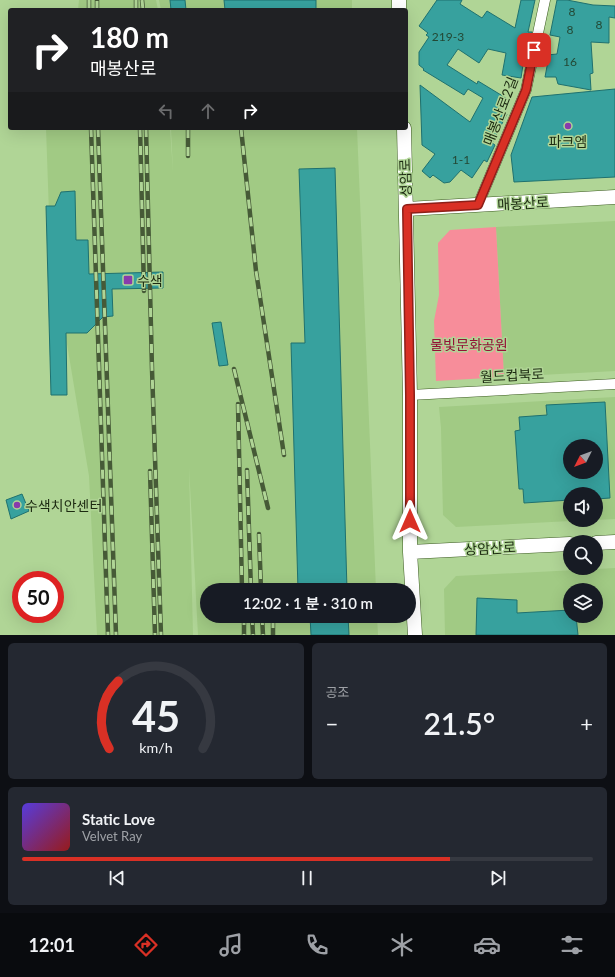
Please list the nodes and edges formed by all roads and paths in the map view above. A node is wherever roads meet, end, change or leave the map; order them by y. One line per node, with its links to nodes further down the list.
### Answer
1 (545, 0): 4 (street, 매봉산로2길)
2 (404, 130): 5 (main road, 성암로)
3 (615, 198): 4 (main road, 매봉산로)
4 (478, 205): 5 (main road, 매봉산로)
5 (407, 209): 7 (main road, 성암로)
6 (615, 384): 7 (street, 월드컵북로)
7 (410, 395): 11 (main road, 성암로)
8 (615, 542): 9 (main road)
9 (603, 543)
10 (563, 544): 11 (main road, 상암산로)
11 (410, 552): 12 (main road, 성암로)
12 (415, 635)

